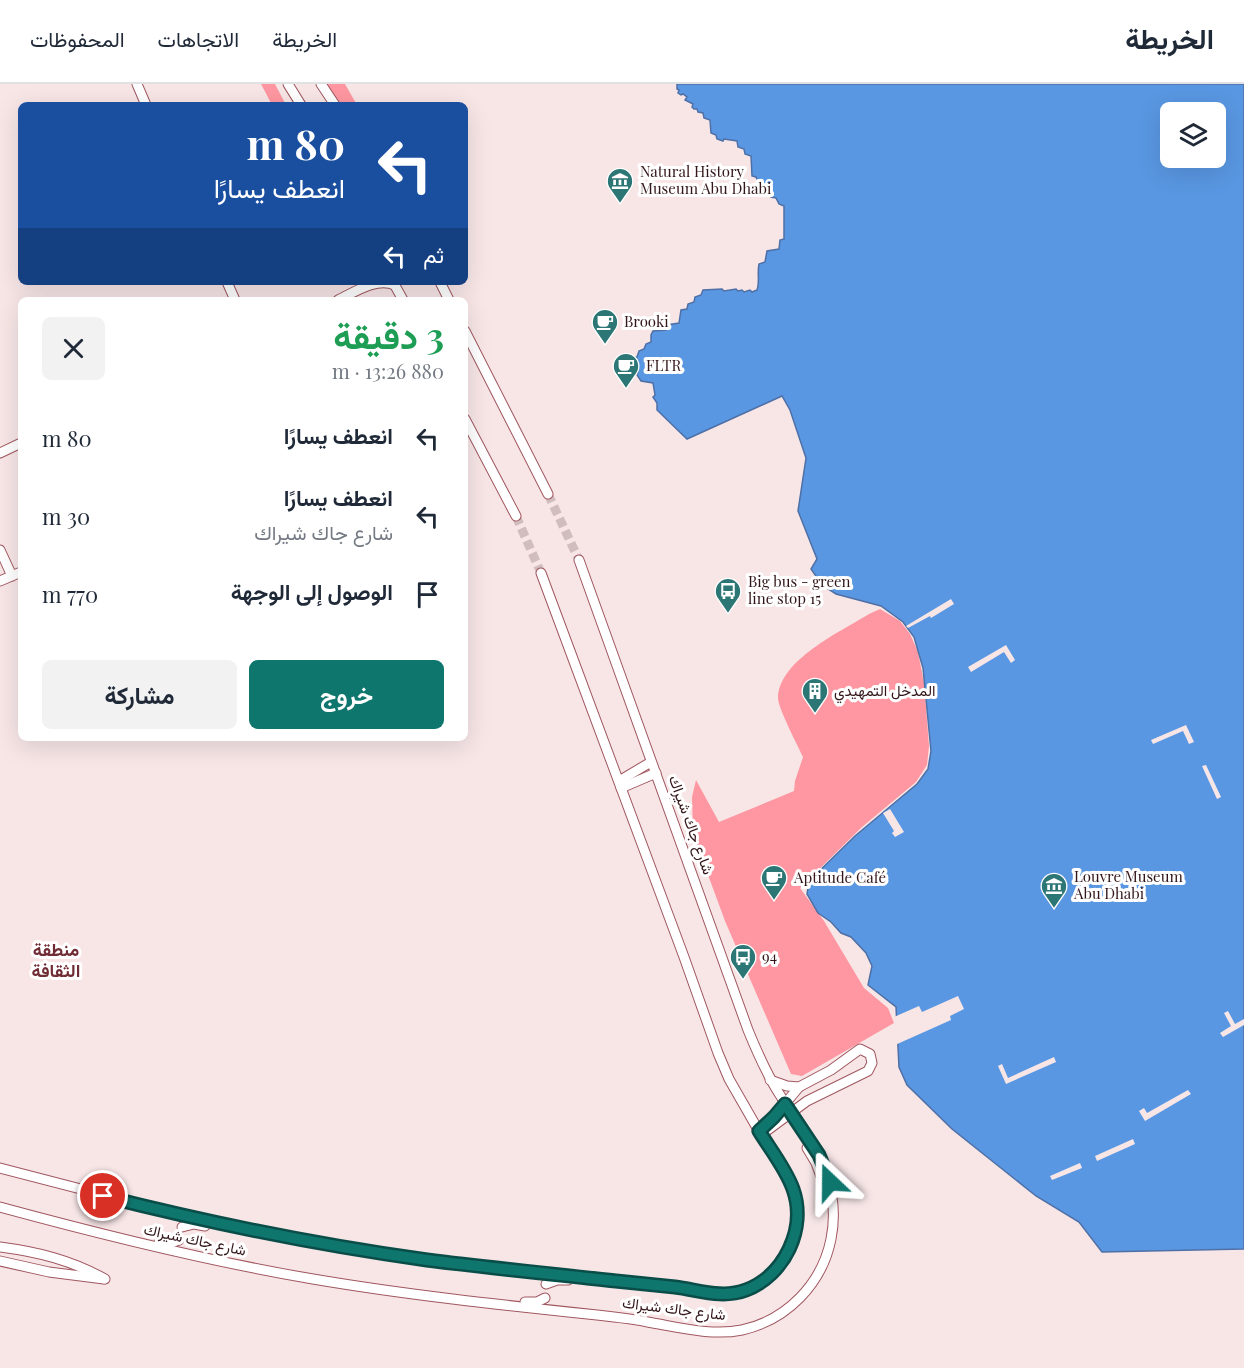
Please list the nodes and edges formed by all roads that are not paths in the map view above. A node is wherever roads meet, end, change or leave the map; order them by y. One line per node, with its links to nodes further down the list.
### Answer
1 (137, 84): 4 (street)
2 (288, 84): 5 (street)
3 (321, 84): 6 (street)
4 (145, 102)
5 (298, 102)
6 (333, 102)
7 (370, 285): 8 (street)
8 (344, 297)
9 (468, 337): 15 (street)
10 (468, 425): 12 (street)
11 (468, 438): 12 (street)
12 (476, 439): 16 (street)
13 (18, 444): 14 (street)
14 (0, 453)
15 (548, 494)
16 (516, 516)
17 (0, 550): 20 (street)
18 (579, 560): 22 (street, شارع جاك شيراك)
19 (542, 573): 24 (street, شارع جاك شيراك)
20 (16, 574): 21 (street)
21 (0, 581)
22 (651, 762): 23 (street, شارع جاك شيراك); 24 (street)
23 (656, 773): 24 (street); 26 (street, شارع جاك شيراك)
24 (620, 784): 30 (street, شارع جاك شيراك)
25 (831, 1070): 27 (street); 28 (street); 28 (street)
26 (770, 1080): 27 (street); 29 (street, شارع جاك شيراك)
27 (799, 1086): 29 (street)
28 (838, 1087): 30 (street)
29 (785, 1104): 30 (street, شارع جاك شيراك); 30 (street)
30 (772, 1124): 45 (street, شارع جاك شيراك); 48 (street, شارع جاك شيراك)
31 (0, 1168): 33 (street, شارع جاك شيراك)
32 (0, 1207): 34 (street, شارع جاك شيراك)
33 (185, 1216): 35 (street); 36 (street, شارع جاك شيراك)
34 (69, 1225): 37 (street); 39 (street, شارع جاك شيراك)
35 (182, 1227): 36 (street); 37 (street)
36 (275, 1235): 43 (street, شارع جاك شيراك)
37 (179, 1240): 39 (street)
38 (0, 1247): 40 (street)
39 (176, 1251): 46 (street, شارع جاك شيراك)
40 (37, 1252): 42 (street); 42 (street)
41 (0, 1261): 42 (street)
42 (34, 1269)
43 (548, 1273): 44 (street); 45 (street, شارع جاك شيراك)
44 (546, 1284): 45 (street); 47 (street)
45 (642, 1284)
46 (448, 1298): 47 (street); 48 (street, شارع جاك شيراك)
47 (545, 1298): 48 (street)
48 (543, 1309)

